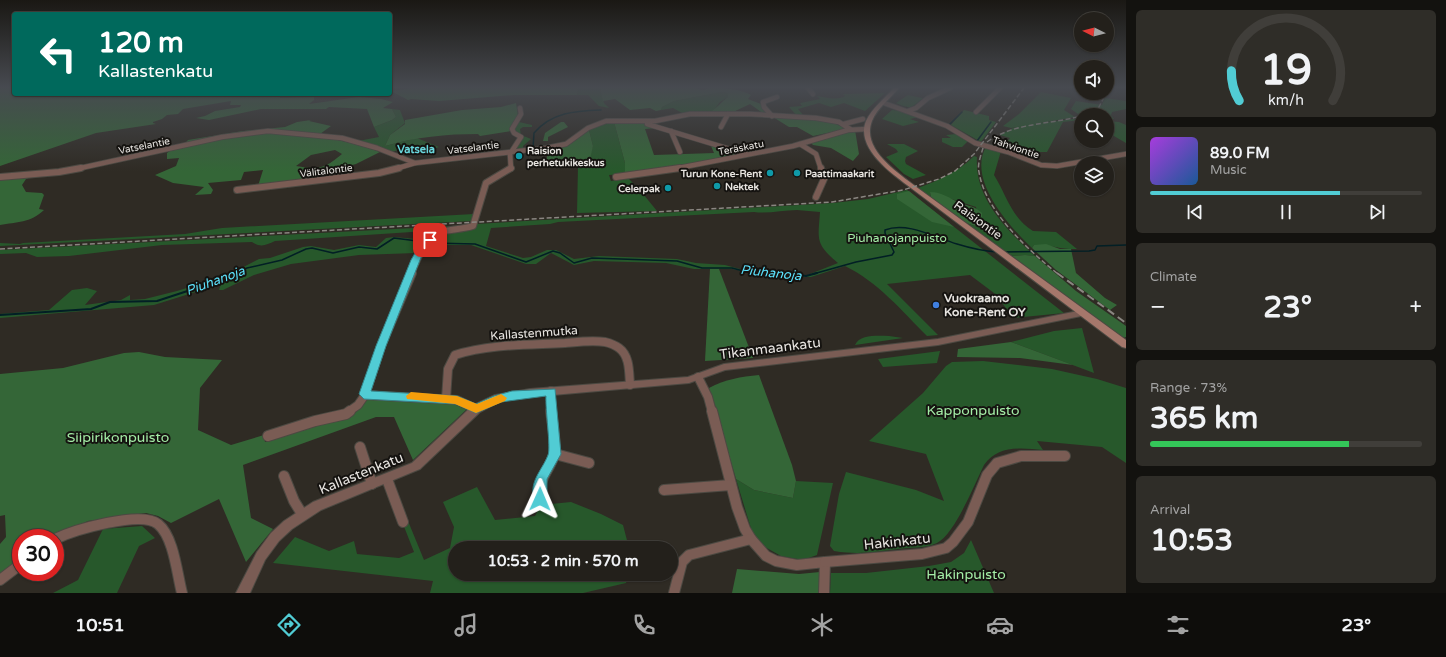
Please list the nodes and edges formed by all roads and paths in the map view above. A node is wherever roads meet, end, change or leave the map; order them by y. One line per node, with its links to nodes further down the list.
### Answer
1 (520, 116): 16 (street)
2 (682, 116): 9 (street, Vatselantie)
3 (727, 116): 11 (street)
4 (765, 116): 5 (street, Vatselantie)
5 (772, 116): 10 (street, Vatselantie)
6 (873, 116): 13 (main road)
7 (920, 116): 18 (street, Tahviontie)
8 (863, 119): 10 (street)
9 (641, 122): 14 (street); 16 (street, Vatselantie)
10 (844, 124): 12 (street, Vatselantie)
11 (721, 127)
12 (850, 129): 13 (street, Teräskatu); 15 (street, Teräskatu)
13 (867, 130): 25 (main road, Raisiontie)
14 (671, 131): 17 (street); 19 (street)
15 (800, 144): 19 (street, Teräskatu); 24 (street)
16 (511, 152): 20 (street, Vatselantie); 30 (street)
17 (680, 152)
18 (1126, 154)
19 (748, 155): 22 (street, Teräskatu)
20 (415, 163): 21 (street, Vatselantie); 23 (street, Välitalontie)
21 (0, 177)
22 (616, 177)
23 (237, 190)
24 (816, 197)
25 (1083, 314): 26 (main road, Raisiontie); 27 (street, Tikanmaankatu)
26 (1126, 345)
27 (698, 377): 28 (street, Kallastenkatu); 41 (street)
28 (630, 385): 29 (street, Kallastenkatu); 31 (street, Kallastenmutka)
29 (551, 391): 32 (street, Kallastenkatu); 35 (street)
30 (364, 394): 31 (street); 33 (street)
31 (446, 399): 32 (street)
32 (476, 409): 39 (street, Kallastenkatu)
33 (268, 436)
34 (360, 447): 40 (street)
35 (555, 454): 37 (street); 43 (street)
36 (1065, 456): 48 (street, Hakinkatu)
37 (589, 463)
38 (284, 476): 44 (street)
39 (387, 479): 40 (street, Kallastenkatu); 45 (street)
40 (372, 484): 44 (street, Kallastenkatu)
41 (731, 485): 42 (street); 47 (street)
42 (664, 490)
43 (540, 499)
44 (302, 514): 52 (street, Kallastenkatu)
45 (403, 522)
46 (64, 535): 51 (street)
47 (751, 539): 48 (street); 53 (street)
48 (825, 562): 54 (street)
49 (12, 571): 50 (street)
50 (0, 580)
51 (182, 593)
52 (242, 593)
53 (674, 593)
54 (824, 593)

